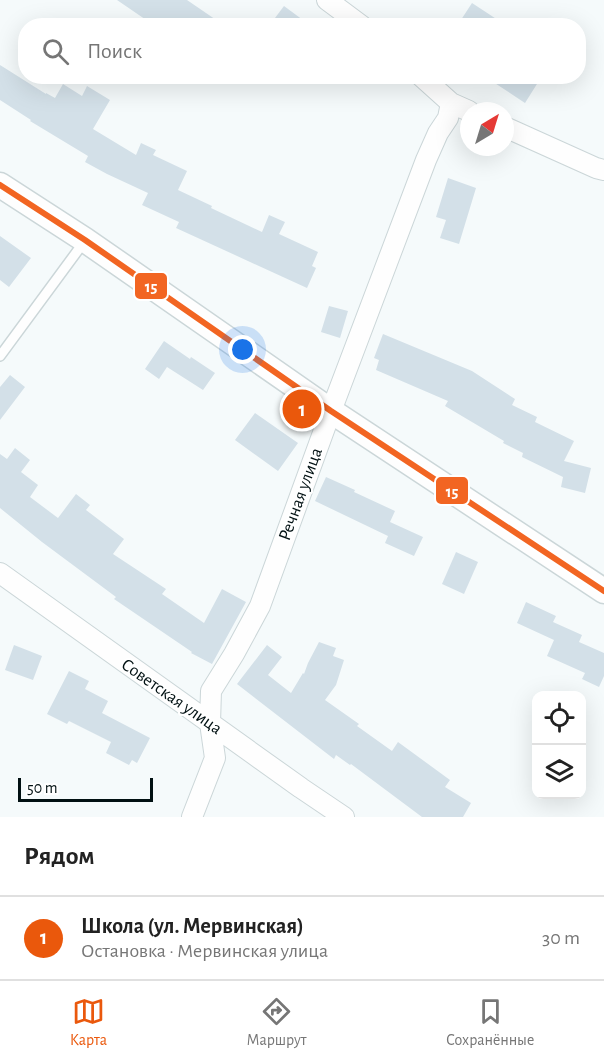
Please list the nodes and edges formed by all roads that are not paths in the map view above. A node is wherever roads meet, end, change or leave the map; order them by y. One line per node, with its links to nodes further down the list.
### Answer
1 (327, 0): 2 (street)
2 (351, 18)
3 (430, 84): 4 (street)
4 (451, 103): 5 (street); 11 (street, Речная улица)
5 (460, 107)
6 (514, 131): 7 (street)
7 (604, 170)
8 (0, 185): 9 (street)
9 (85, 240): 10 (lane); 11 (street)
10 (0, 356)
11 (331, 411): 13 (street); 14 (street, Речная улица)
12 (0, 573): 14 (street, Советская улица)
13 (604, 591)
14 (210, 723): 15 (street, Речная улица); 16 (street, Советская улица)
15 (192, 817)
16 (344, 817)

